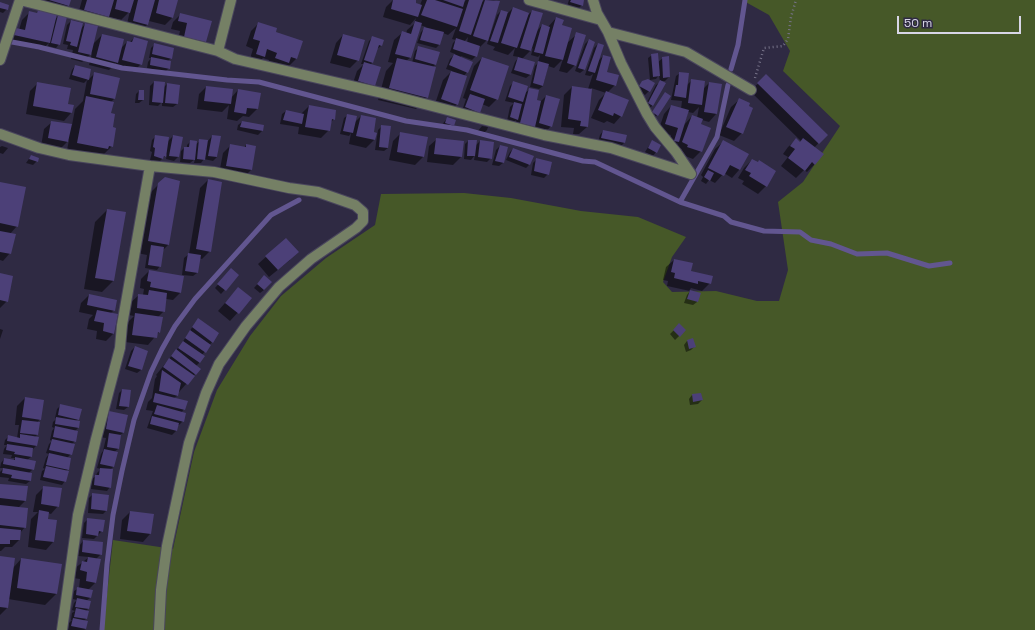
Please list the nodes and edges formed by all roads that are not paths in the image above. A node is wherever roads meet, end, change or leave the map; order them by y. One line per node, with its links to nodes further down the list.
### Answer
1 (20, 0): 7 (street); 8 (street)
2 (230, 0): 7 (street)
3 (530, 0): 5 (street)
4 (593, 0): 5 (street)
5 (601, 20): 6 (street)
6 (608, 32): 7 (street); 9 (street)
7 (218, 51)
8 (0, 60)
9 (751, 90)
10 (0, 134): 11 (street)
11 (150, 166): 12 (street); 13 (street)
12 (62, 630)
13 (159, 630)

